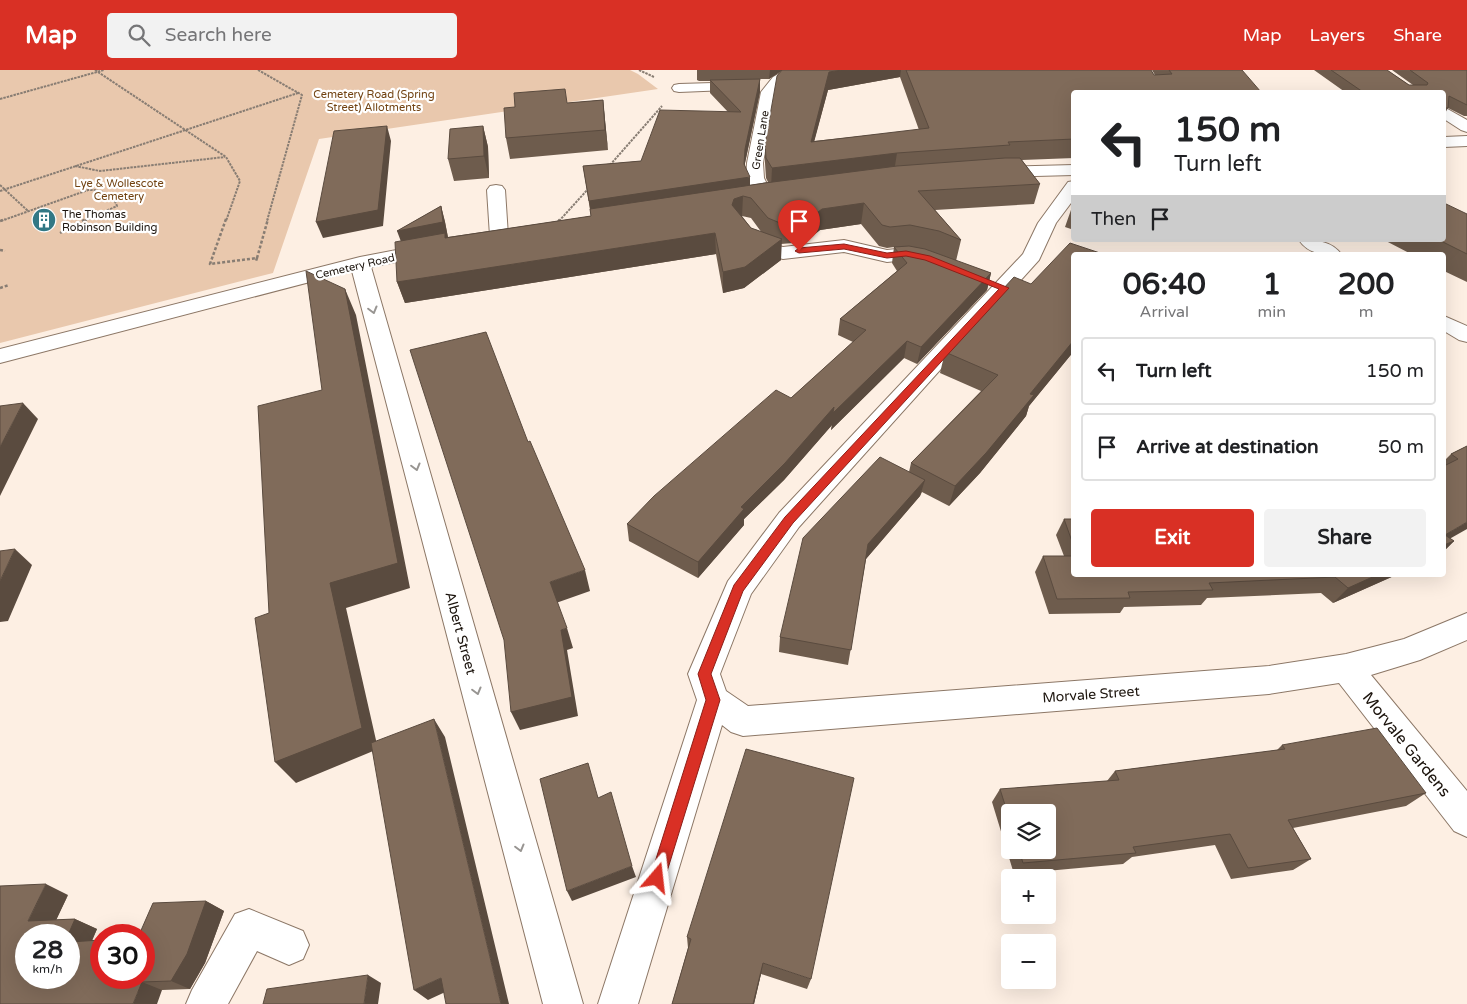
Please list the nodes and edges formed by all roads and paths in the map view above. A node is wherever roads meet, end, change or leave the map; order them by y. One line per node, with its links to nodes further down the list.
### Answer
1 (95, 70): 5 (path)
2 (104, 70): 5 (path)
3 (258, 70): 8 (path)
4 (797, 70): 6 (main road)
5 (98, 72): 9 (path); 12 (path)
6 (773, 85): 7 (main road); 26 (main road, Green Lane)
7 (679, 88): 17 (path)
8 (298, 93): 12 (path); 37 (path)
9 (0, 99)
10 (1446, 113): 11 (main road)
11 (1467, 127)
12 (186, 130): 15 (path); 16 (path)
13 (1467, 141): 14 (main road)
14 (1446, 142)
15 (226, 157): 16 (path); 37 (path)
16 (75, 166): 22 (path)
17 (607, 168)
18 (1071, 170): 19 (main road)
19 (981, 173)
20 (594, 183): 30 (path)
21 (0, 185): 22 (path)
22 (5, 189): 25 (path); 27 (path)
23 (496, 190): 30 (main road)
24 (1071, 190): 48 (main road)
25 (0, 191)
26 (764, 196)
27 (28, 211): 28 (path); 31 (path)
28 (0, 221)
29 (744, 224): 40 (main road)
30 (554, 227)
31 (60, 233)
32 (1311, 242): 36 (main road)
33 (453, 245): 39 (main road, Cemetery Road)
34 (0, 250): 35 (path)
35 (5, 251)
36 (1327, 252)
37 (257, 258): 38 (path)
38 (255, 263)
39 (360, 263): 45 (main road, Cemetery Road); 52 (main road, Albert Street, one-way to 52)
40 (944, 265)
41 (8, 286): 42 (path)
42 (0, 288)
43 (1446, 323): 44 (main road)
44 (1467, 335)
45 (0, 356)
46 (1467, 626): 47 (main road, Morvale Street)
47 (1346, 668): 48 (main road, Morvale Street); 49 (main road, Morvale Gardens)
48 (713, 700): 53 (main road)
49 (1467, 819)
50 (289, 945): 51 (main road)
51 (206, 1004)
52 (563, 1004)
53 (618, 1004)

